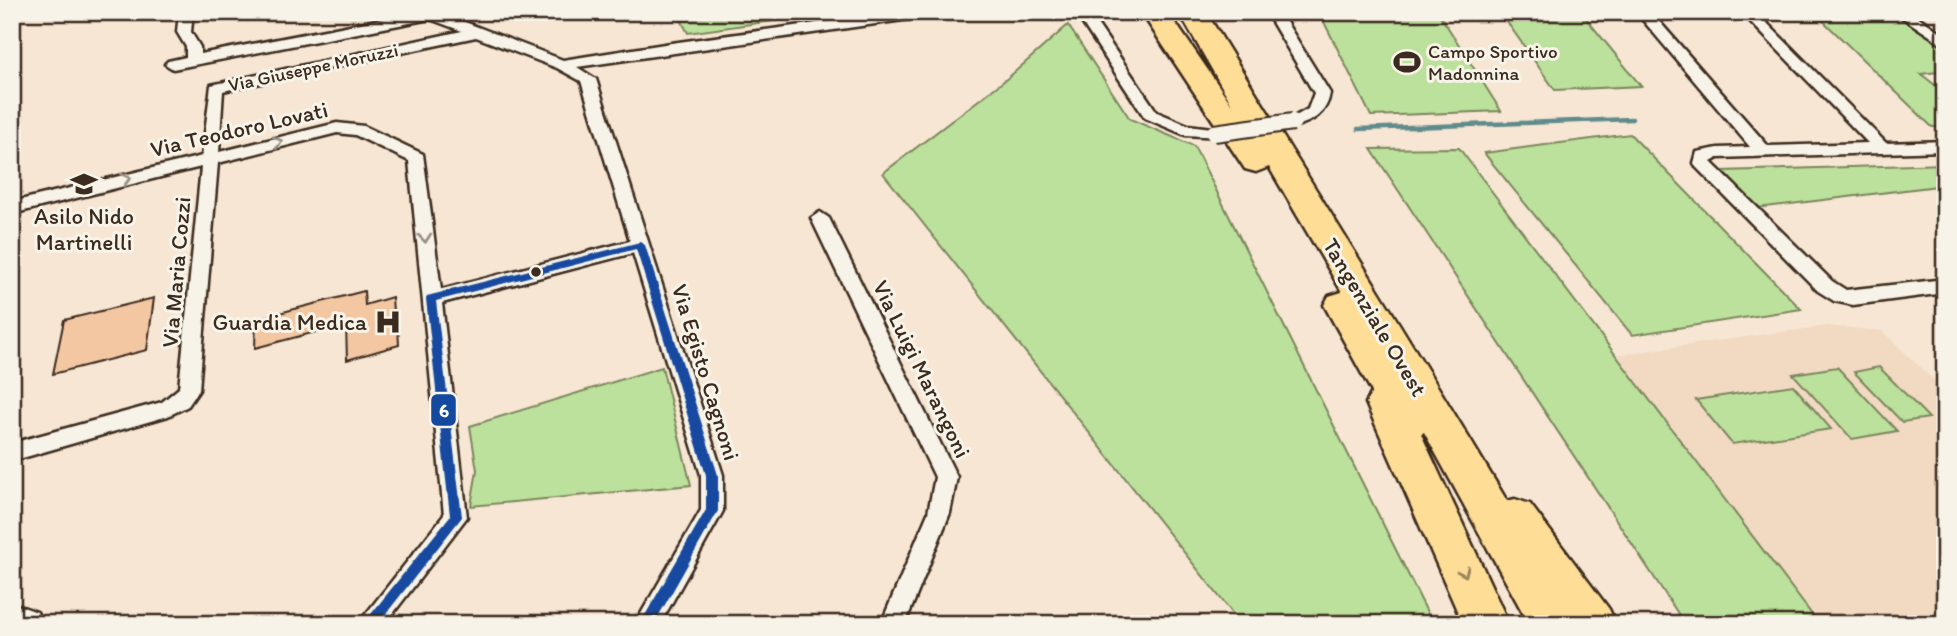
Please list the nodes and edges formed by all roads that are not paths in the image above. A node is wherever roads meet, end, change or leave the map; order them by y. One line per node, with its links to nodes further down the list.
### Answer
1 (186, 12): 15 (street)
2 (931, 12): 17 (street)
3 (1082, 12): 8 (street, bridge)
4 (1154, 12): 23 (highway)
5 (1176, 12): 23 (highway, Tangenziale Ovest)
6 (1192, 12): 23 (highway, Tangenziale Ovest)
7 (1215, 12): 23 (highway)
8 (1273, 12)
9 (1643, 12): 21 (street)
10 (1748, 12): 20 (street)
11 (1900, 12): 13 (street)
12 (478, 32): 14 (street, Via Giuseppe Moruzzi); 17 (street, Via Giuseppe Moruzzi); 18 (street, Via Giuseppe Moruzzi)
13 (1945, 42)
14 (264, 46): 15 (street, Via Giuseppe Moruzzi); 18 (street)
15 (193, 59): 16 (street, Via Giuseppe Moruzzi)
16 (173, 64)
17 (562, 65): 26 (street, Via Giuseppe Moruzzi)
18 (267, 77): 22 (street, Via Giuseppe Moruzzi)
19 (1945, 146): 20 (street)
20 (1883, 149): 21 (street)
21 (1763, 151): 27 (street)
22 (211, 158): 24 (street, Via Teodoro Lovati, one-way to 22); 29 (street, Via Teodoro Lovati, one-way to 29); 31 (street, Via Maria Cozzi)
23 (1291, 195): 28 (highway, Tangenziale Ovest); 30 (highway, Tangenziale Ovest)
24 (12, 208)
25 (820, 218): 36 (street, Via Luigi Marangoni)
26 (640, 245): 29 (street); 35 (street, Via Egisto Cagnoni)
27 (1945, 286)
28 (1332, 288): 37 (highway, one-way to 37); 38 (highway, Tangenziale Ovest)
29 (431, 299): 34 (street)
30 (1391, 338): 39 (highway, Tangenziale Ovest); 40 (highway)
31 (12, 452)
32 (12, 619): 33 (street)
33 (25, 624)
34 (370, 624)
35 (646, 624)
36 (893, 624)
37 (1486, 624)
38 (1525, 624)
39 (1554, 624)
40 (1593, 624)

